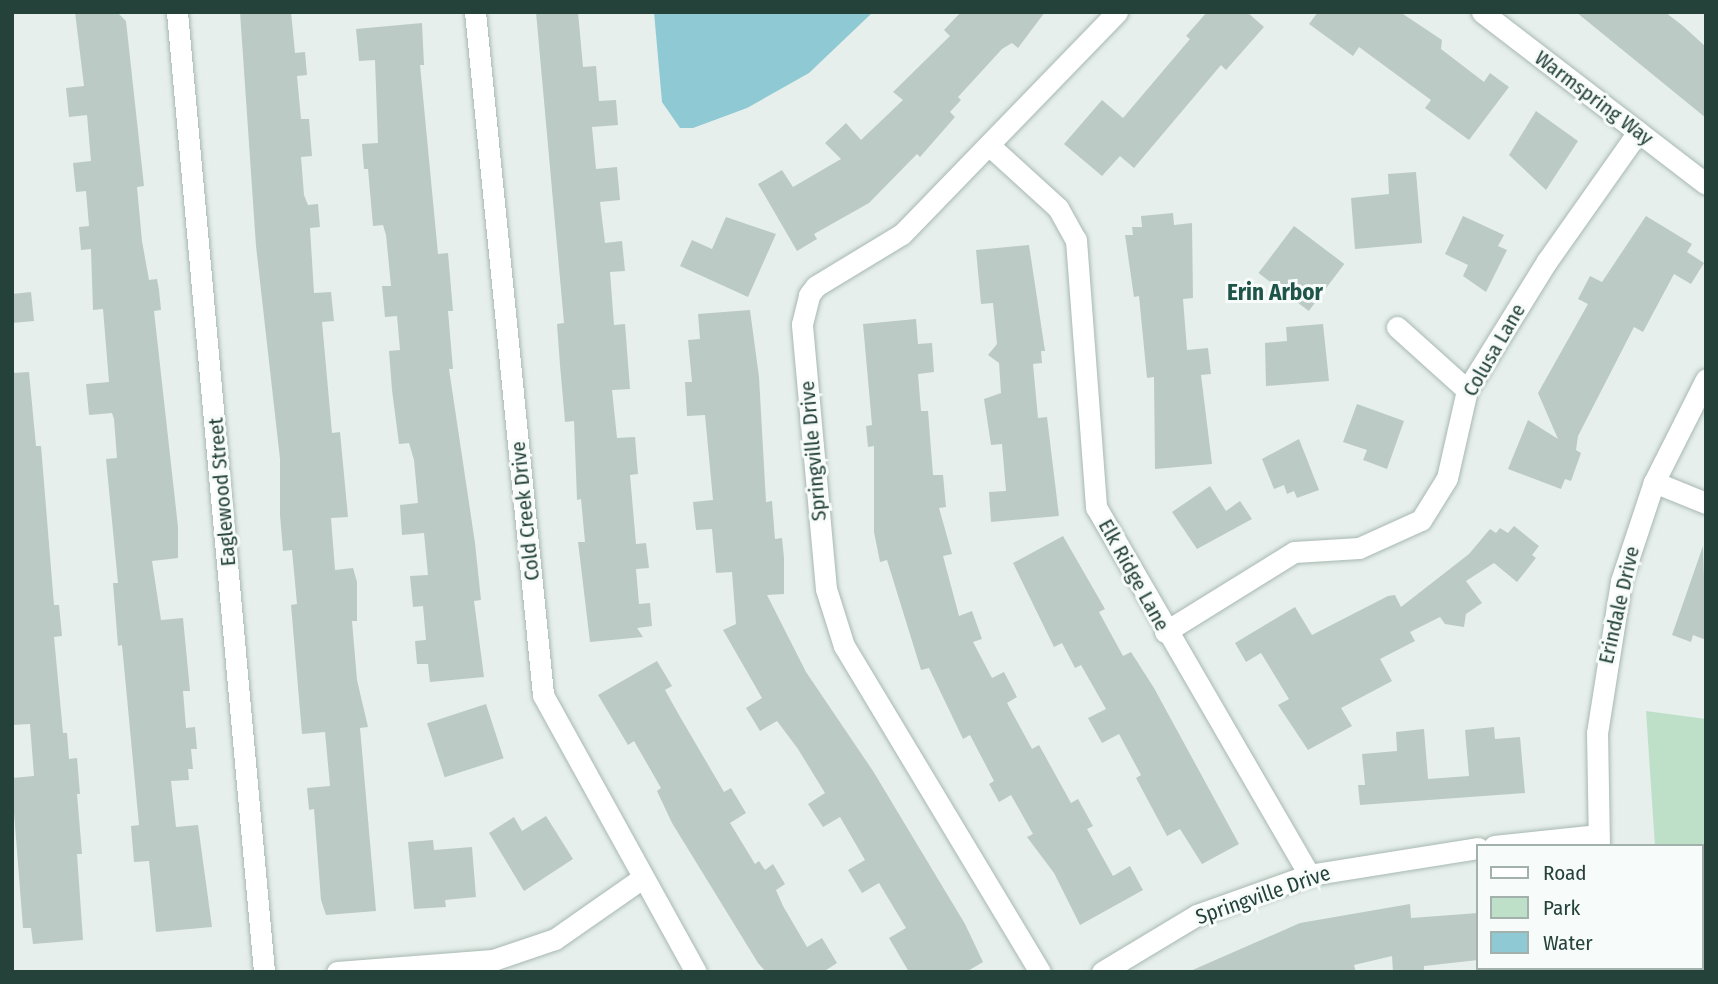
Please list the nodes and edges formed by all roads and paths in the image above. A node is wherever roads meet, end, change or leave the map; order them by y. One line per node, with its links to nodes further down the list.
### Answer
1 (177, 12): 19 (street, Eaglewood Street)
2 (475, 12): 18 (street, Cold Creek Drive)
3 (1117, 12): 6 (street, Springville Drive)
4 (1482, 12): 5 (street, Warmspring Way)
5 (1638, 132): 7 (street, Warmspring Way); 10 (street, Colusa Lane)
6 (991, 147): 13 (street, Elk Ridge Lane); 22 (street, Springville Drive)
7 (1706, 184)
8 (1397, 327): 10 (street)
9 (1706, 379): 11 (street, Erindale Drive)
10 (1467, 390): 13 (street, Colusa Lane)
11 (1654, 482): 12 (street); 14 (street, Erindale Drive)
12 (1706, 503)
13 (1165, 632): 17 (street, Elk Ridge Lane)
14 (1599, 841): 15 (street)
15 (1536, 844)
16 (1476, 848): 17 (street, Springville Drive)
17 (1309, 875): 23 (street, Springville Drive)
18 (641, 879): 20 (street); 21 (street, Cold Creek Drive)
19 (264, 972)
20 (337, 972)
21 (696, 972)
22 (1041, 972)
23 (1102, 972)

